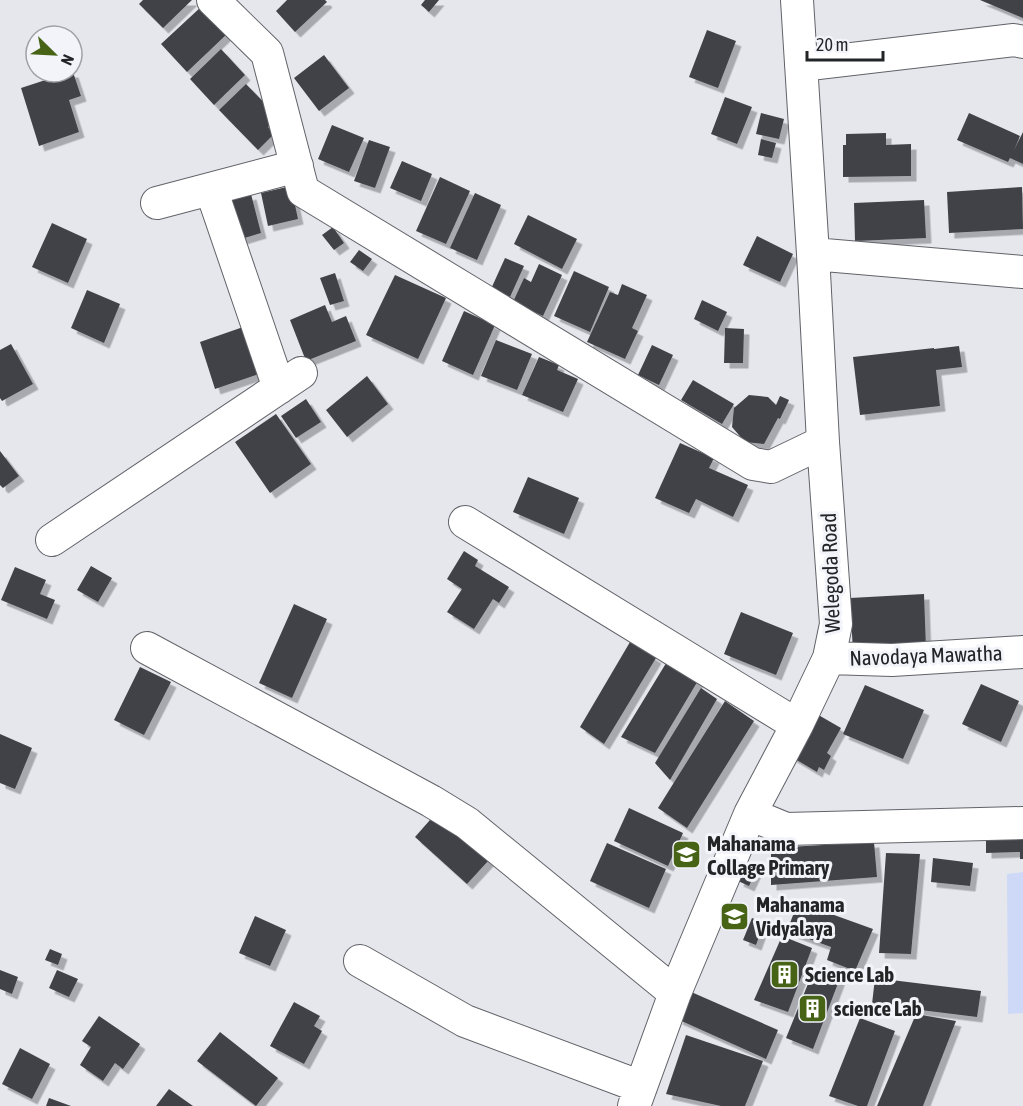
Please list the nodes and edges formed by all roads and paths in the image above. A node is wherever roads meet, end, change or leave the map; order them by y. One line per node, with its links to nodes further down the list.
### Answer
1 (213, 0): 5 (street)
2 (797, 0): 4 (street, Welegoda Road)
3 (1023, 42): 4 (street)
4 (801, 65): 8 (street, Welegoda Road)
5 (297, 166): 6 (street); 10 (street)
6 (211, 189): 7 (street); 12 (street)
7 (157, 203)
8 (813, 254): 9 (street); 10 (street, Welegoda Road)
9 (1023, 272)
10 (823, 442): 15 (street, Welegoda Road)
11 (465, 522): 16 (street)
12 (52, 540)
13 (147, 648): 20 (street)
14 (1023, 652): 15 (street, Navodaya Mawatha)
15 (829, 658): 16 (street, Welegoda Road)
16 (797, 724): 17 (street, Welegoda Road)
17 (750, 814): 18 (street); 20 (street, Welegoda Road)
18 (1023, 823)
19 (360, 961): 21 (street)
20 (675, 993): 21 (street, Welegoda Road)
21 (638, 1096)

